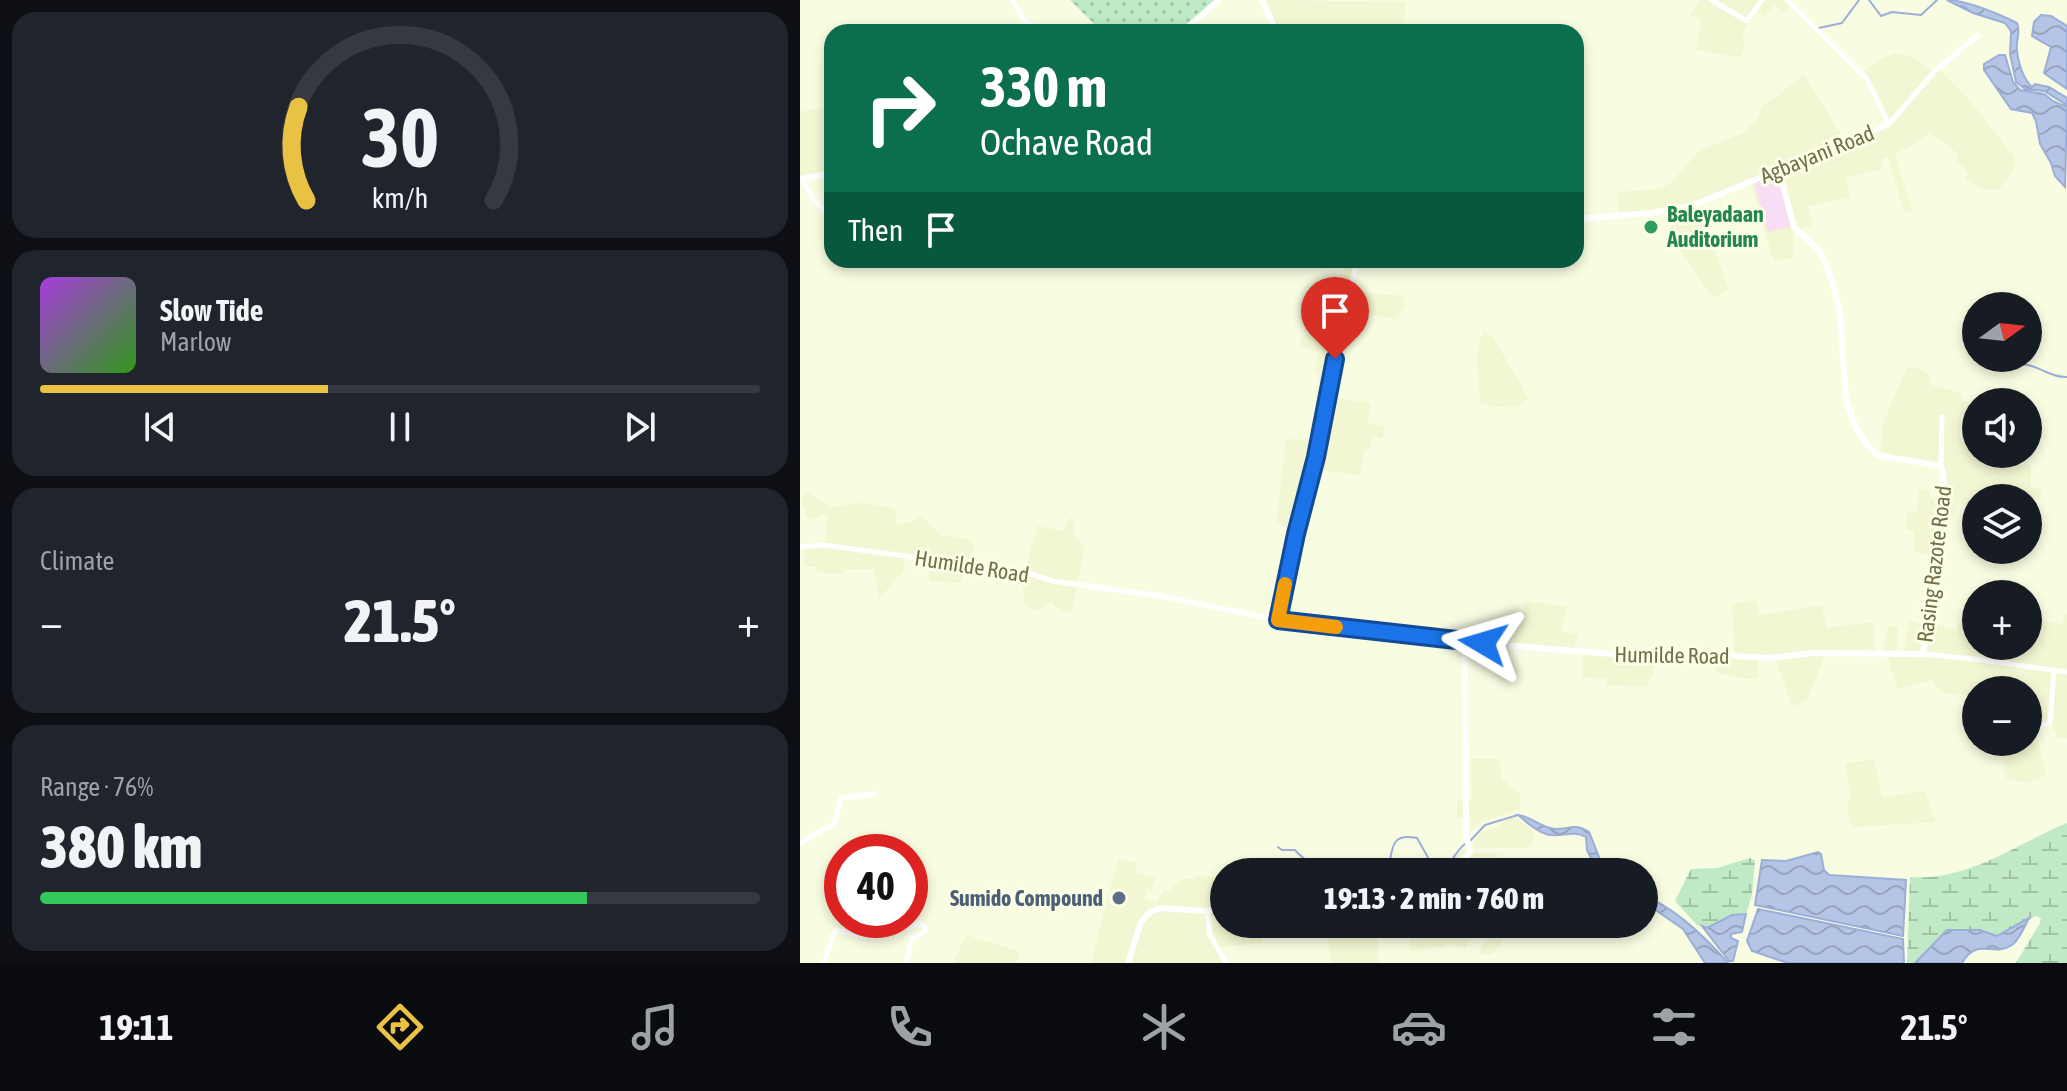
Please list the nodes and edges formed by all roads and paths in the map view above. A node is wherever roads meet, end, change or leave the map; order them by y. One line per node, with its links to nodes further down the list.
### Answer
1 (1012, 0): 7 (street)
2 (1219, 0): 8 (street)
3 (1262, 0): 9 (street)
4 (1711, 0): 5 (street)
5 (1762, 0)
6 (1787, 0): 11 (street)
7 (1030, 24)
8 (1191, 24)
9 (1272, 24)
10 (1978, 35): 11 (street, Agbayani Road)
11 (1889, 124): 12 (street, Agbayani Road)
12 (1779, 170): 16 (street, Agbayani Road); 19 (street, Rasing Razote Road)
13 (824, 175): 14 (street)
14 (802, 179): 15 (street)
15 (824, 210)
16 (1584, 218)
17 (1355, 268): 21 (street)
18 (1942, 417): 19 (street)
19 (1941, 466): 23 (street, Rasing Razote Road)
20 (800, 547): 21 (street, Humilde Road)
21 (1278, 620): 22 (street, Humilde Road)
22 (1468, 642): 23 (street, Humilde Road); 29 (street)
23 (1923, 654): 24 (street, Humilde Road)
24 (2054, 670): 25 (street, Humilde Road); 26 (street)
25 (2067, 672)
26 (2042, 724)
27 (875, 794): 28 (street)
28 (800, 843)
29 (1464, 858)
30 (1210, 910): 31 (street)
31 (1207, 911): 34 (street); 35 (street)
32 (824, 963): 33 (street)
33 (906, 963)
34 (1128, 963)
35 (1226, 963)

